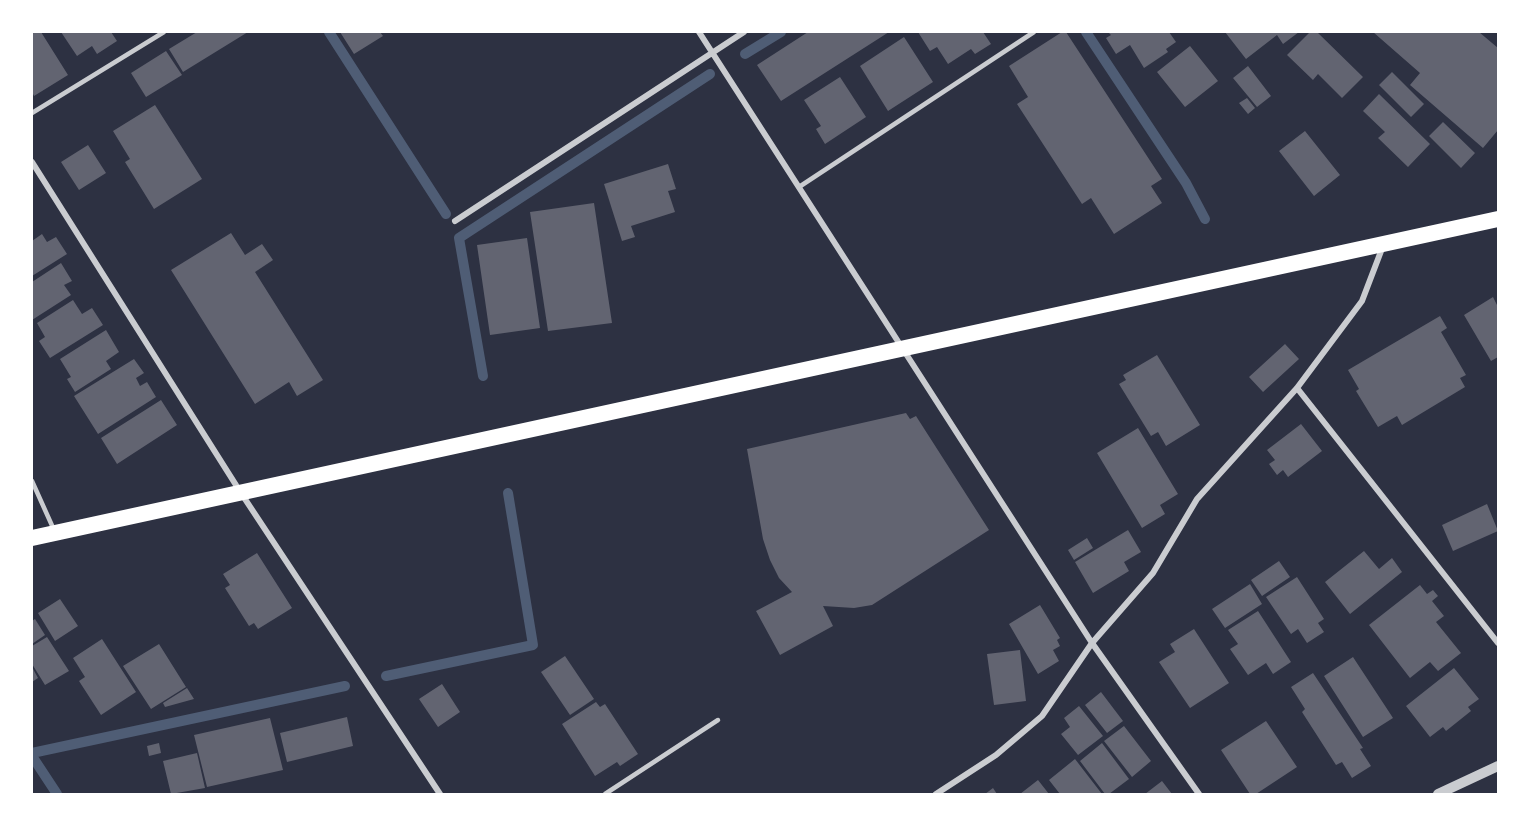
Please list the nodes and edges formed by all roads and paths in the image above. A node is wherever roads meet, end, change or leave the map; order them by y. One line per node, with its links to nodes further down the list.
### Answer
1 (164, 32): 6 (lane)
2 (699, 32): 5 (street)
3 (744, 32): 5 (street)
4 (1034, 32): 8 (lane)
5 (712, 52): 8 (street); 10 (street)
6 (32, 113)
7 (32, 162): 15 (street)
8 (799, 187): 12 (street)
9 (1498, 219): 11 (highway)
10 (455, 221)
11 (1383, 245): 12 (highway); 13 (street)
12 (904, 350): 15 (highway); 18 (street)
13 (1297, 388): 18 (street); 19 (street)
14 (32, 481): 16 (lane)
15 (241, 493): 16 (highway); 22 (street)
16 (55, 533): 17 (highway)
17 (32, 538)
18 (1092, 643): 24 (street); 25 (street)
19 (1498, 643)
20 (718, 720): 23 (lane)
21 (1498, 766): 26 (street)
22 (440, 795)
23 (605, 795)
24 (936, 795)
25 (1198, 795)
26 (1438, 795)

